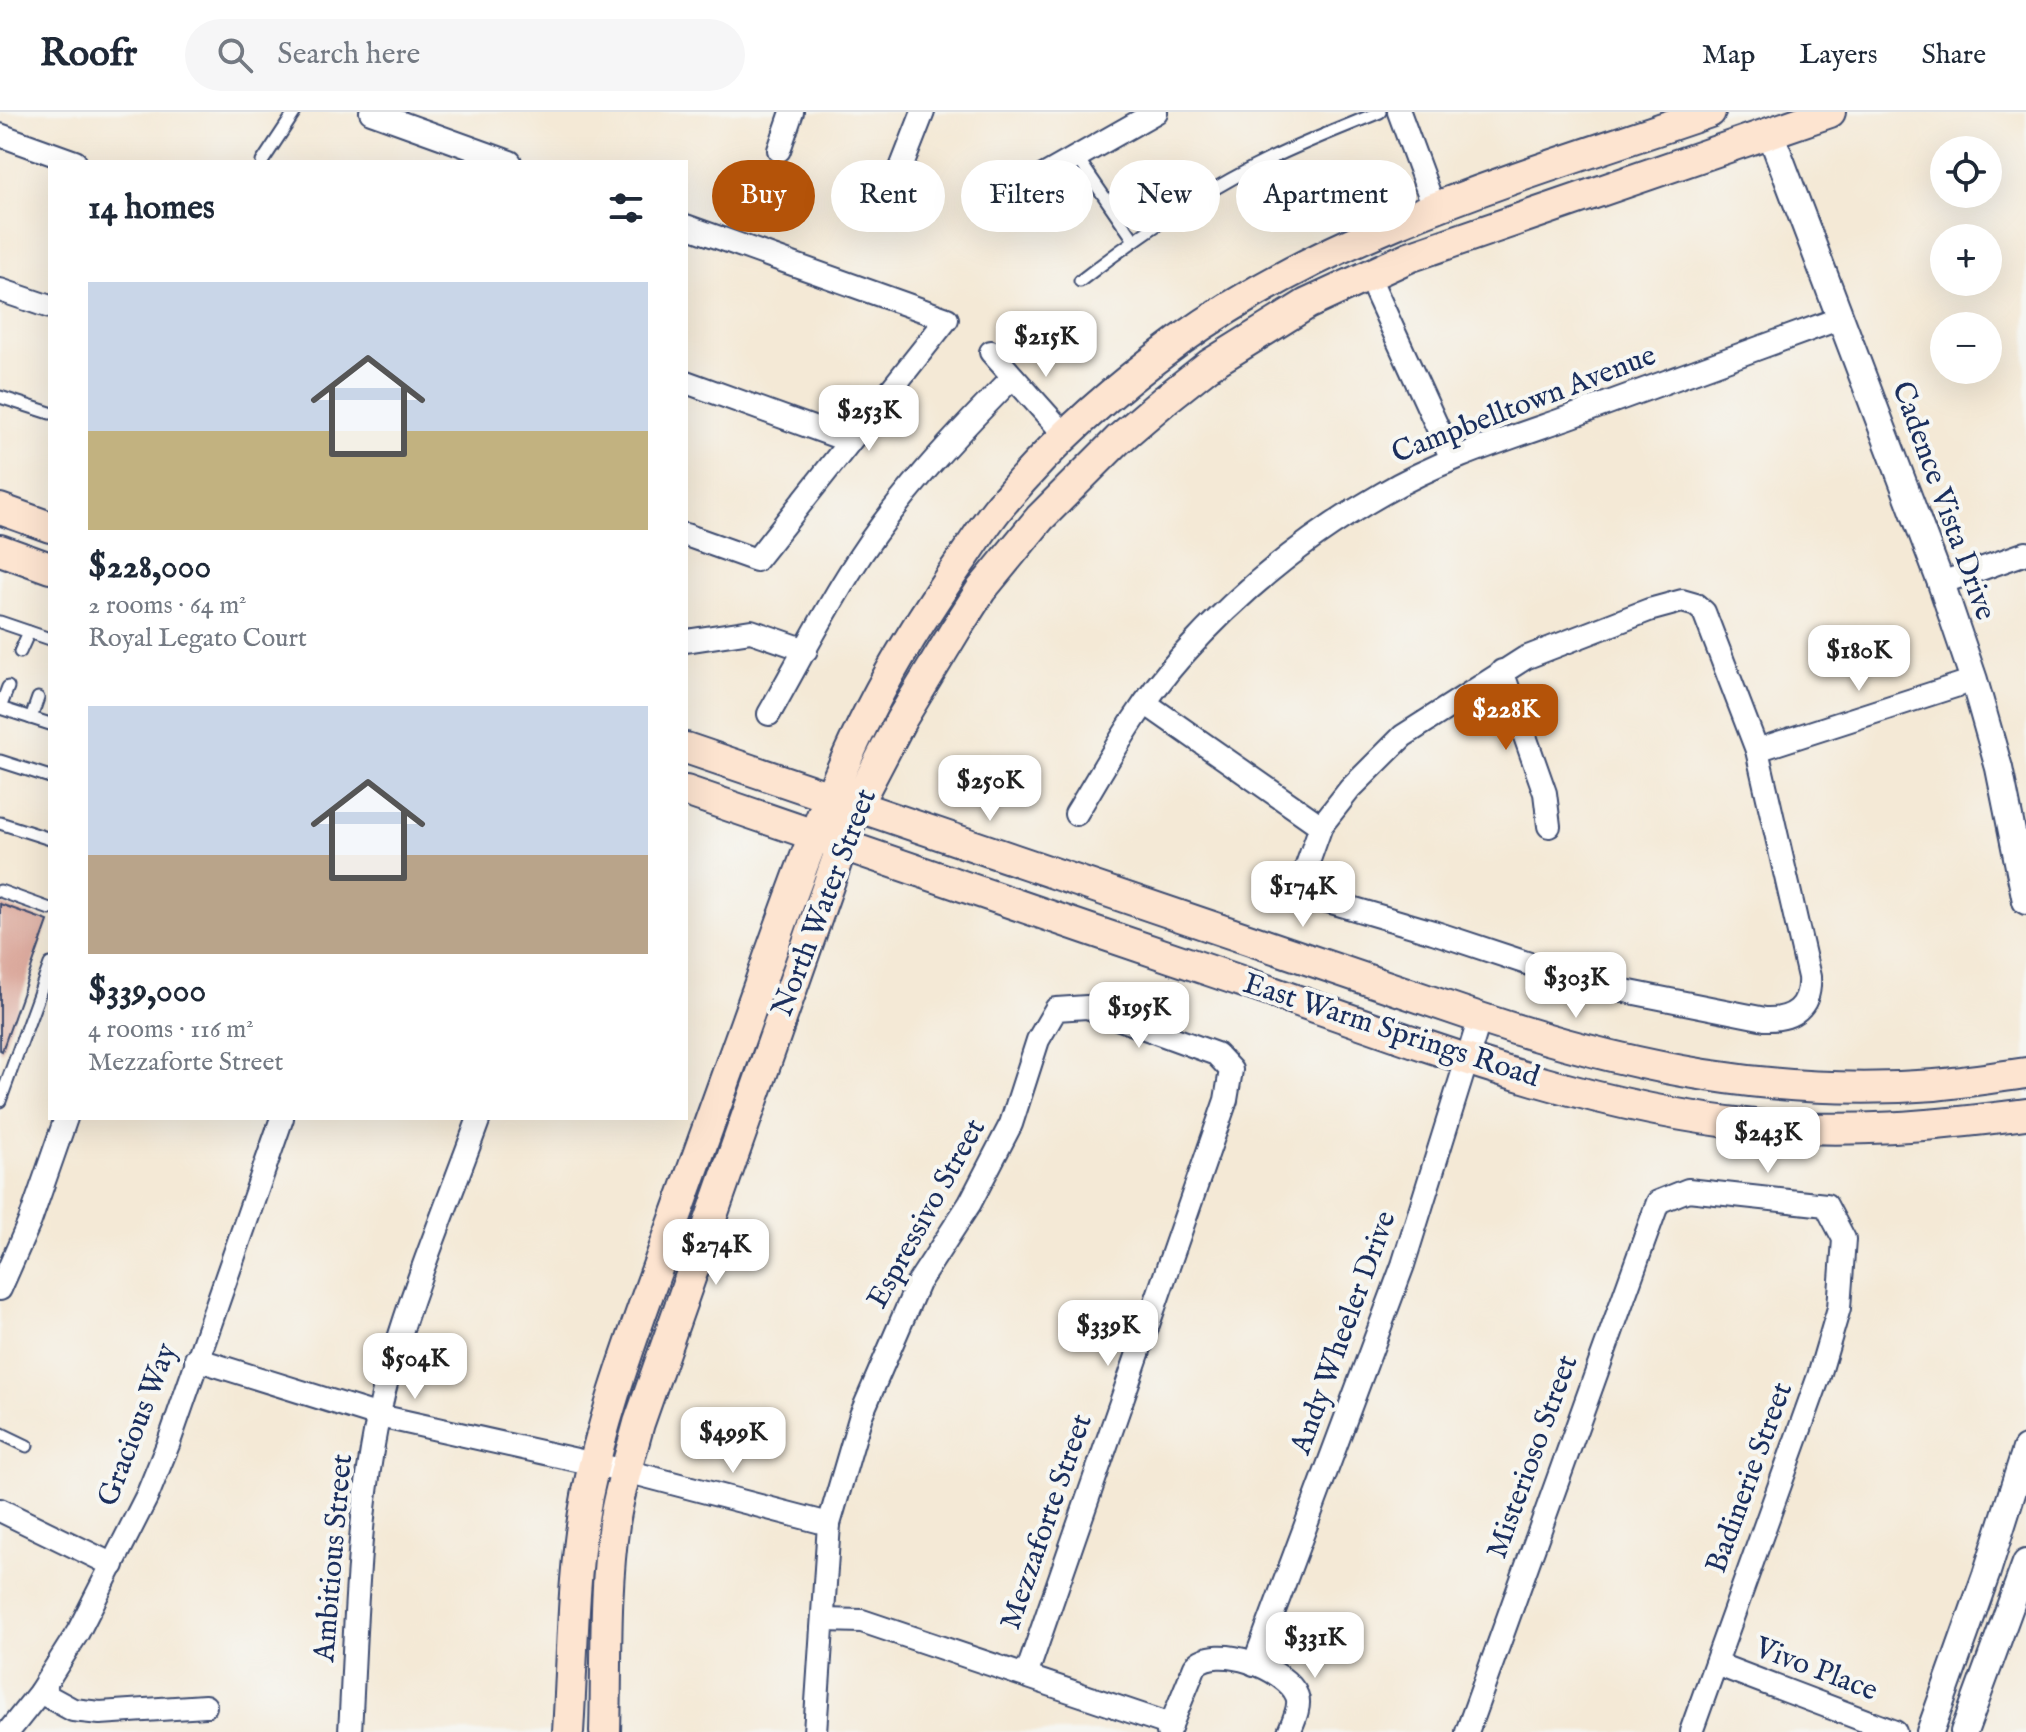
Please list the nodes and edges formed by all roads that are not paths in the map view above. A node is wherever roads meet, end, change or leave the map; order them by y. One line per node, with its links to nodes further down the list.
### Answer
1 (295, 112): 15 (lane)
2 (371, 112): 16 (street)
3 (792, 112): 12 (street)
4 (923, 112): 17 (street)
5 (1156, 112): 13 (street)
6 (1380, 112): 21 (lane)
7 (1399, 112): 19 (street)
8 (1710, 112): 19 (main road, North Water Street)
9 (1830, 112): 10 (main road, North Water Street)
10 (1778, 122): 22 (main road, North Water Street); 26 (street, Cadence Vista Drive)
11 (0, 135): 14 (street)
12 (779, 150)
13 (1077, 157): 18 (street); 21 (lane)
14 (69, 160)
15 (263, 160)
16 (504, 160)
17 (904, 160)
18 (1072, 160)
19 (1434, 207): 32 (main road, North Water Street)
20 (688, 227): 33 (street)
21 (1134, 240): 23 (lane)
22 (1368, 275): 34 (street); 62 (main road, North Water Street)
23 (1080, 281)
24 (0, 290): 25 (street)
25 (48, 306)
26 (1841, 318): 34 (street, Campbelltown Avenue); 41 (street, Cadence Vista Drive)
27 (991, 352): 28 (street)
28 (1013, 377): 32 (street); 46 (street)
29 (688, 383): 33 (street)
30 (0, 397): 31 (lane)
31 (48, 412)
32 (1066, 436): 62 (main road, North Water Street)
33 (849, 441): 37 (street)
34 (1452, 459): 52 (street, Campbelltown Avenue)
35 (0, 509): 36 (main road)
36 (48, 526)
37 (688, 536)
38 (0, 550): 40 (main road)
39 (2026, 553): 41 (street)
40 (48, 567)
41 (1941, 583): 49 (street, Cadence Vista Drive)
42 (1, 624): 43 (lane)
43 (29, 632): 44 (lane); 47 (lane)
44 (48, 638)
45 (688, 641): 46 (street)
46 (806, 650): 54 (street)
47 (20, 652)
48 (1502, 671): 58 (street); 65 (street); 66 (street)
49 (1974, 680): 58 (street); 70 (street, Cadence Vista Drive)
50 (8, 687): 53 (lane)
51 (38, 698): 55 (lane)
52 (1145, 703): 63 (street, Campbelltown Avenue); 65 (street)
53 (0, 708): 55 (lane)
54 (769, 714)
55 (31, 718): 56 (lane)
56 (48, 723)
57 (688, 749): 62 (main road, East Warm Springs Road)
58 (1757, 750): 65 (street)
59 (0, 761): 60 (lane)
60 (48, 776)
61 (688, 792): 68 (main road, East Warm Springs Road)
62 (844, 801): 68 (main road, North Water Street); 73 (main road, East Warm Springs Road)
63 (1076, 814)
64 (0, 823): 67 (lane)
65 (1321, 826)
66 (1549, 826)
67 (48, 838)
68 (829, 841): 74 (main road, East Warm Springs Road); 91 (main road, North Water Street); 92 (main road, North Water Street)
69 (0, 891): 71 (lane)
70 (2026, 901)
71 (48, 908)
72 (48, 969): 78 (lane)
73 (1480, 1018): 74 (street, Andy Wheeler Drive); 76 (main road, East Warm Springs Road)
74 (1469, 1058): 83 (main road, East Warm Springs Road); 98 (street, Andy Wheeler Drive)
75 (1231, 1070): 94 (street, Espressivo Street); 100 (street, Mezzaforte Street)
76 (2026, 1073)
77 (2026, 1096): 83 (main road)
78 (0, 1101)
79 (2026, 1114): 83 (main road, East Warm Springs Road)
80 (65, 1120): 85 (street)
81 (281, 1120): 86 (street, Gracious Way)
82 (478, 1120): 87 (street, Ambitious Street)
83 (1880, 1129)
84 (1658, 1202): 99 (street, Badinerie Street); 110 (street, Misterioso Street)
85 (0, 1289)
86 (196, 1359): 87 (street); 96 (street, Gracious Way)
87 (379, 1416): 91 (street); 105 (street, Ambitious Street)
88 (0, 1433): 89 (lane)
89 (27, 1446)
90 (2026, 1449): 113 (street)
91 (594, 1464): 92 (street); 106 (main road, North Water Street)
92 (626, 1471): 94 (street); 107 (main road, North Water Street)
93 (0, 1510): 96 (street)
94 (829, 1524): 97 (street, Espressivo Street)
95 (2026, 1563): 114 (street)
96 (113, 1565): 101 (street, Gracious Way)
97 (824, 1620): 100 (street); 108 (street, Espressivo Street)
98 (1254, 1664): 103 (street); 109 (street)
99 (1716, 1664): 111 (street, Badinerie Street); 112 (street, Vivo Place)
100 (1026, 1676): 103 (street)
101 (40, 1692): 102 (street); 104 (street, Gracious Way)
102 (205, 1706)
103 (1170, 1728)
104 (8, 1732)
105 (350, 1732)
106 (568, 1732)
107 (605, 1732)
108 (815, 1732)
109 (1289, 1732)
110 (1467, 1732)
111 (1691, 1732)
112 (1895, 1732)
113 (1930, 1732)
114 (1964, 1732)

